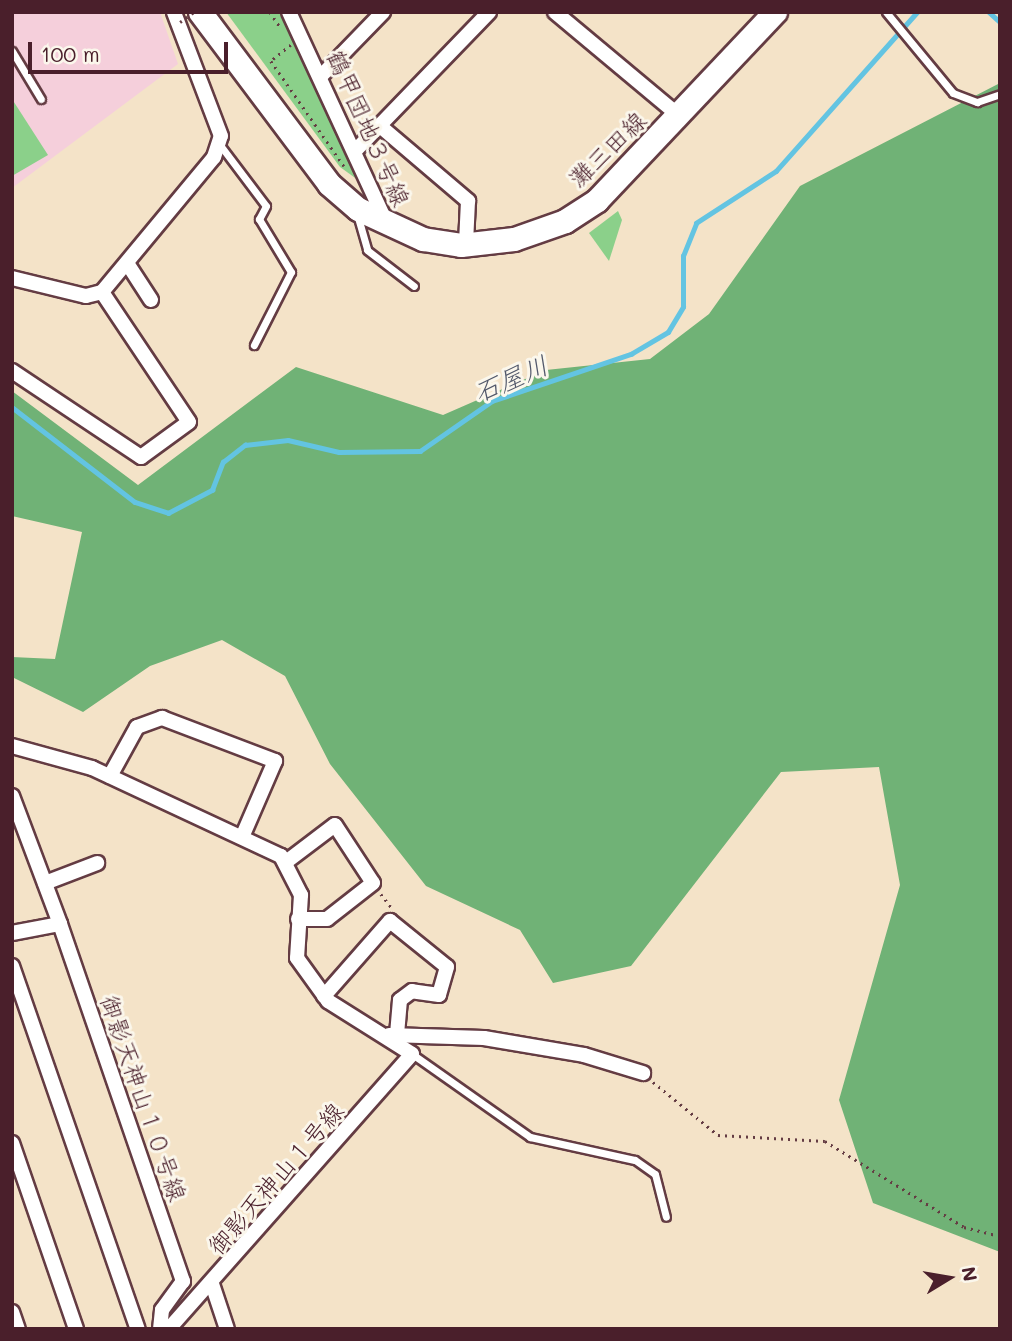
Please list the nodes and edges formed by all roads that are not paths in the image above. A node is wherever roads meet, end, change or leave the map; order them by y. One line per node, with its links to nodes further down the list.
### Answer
1 (289, 12): 9 (street, 鶴甲団地３号線)
2 (383, 12): 9 (street)
3 (488, 12): 13 (street)
4 (555, 12): 12 (street)
5 (886, 12): 10 (lane)
6 (773, 13): 12 (main road, 灘三田線)
7 (185, 16): 14 (street); 16 (main road, 灘三田線)
8 (12, 51): 11 (lane)
9 (322, 75): 15 (street, 鶴甲団地３号線)
10 (1000, 94)
11 (41, 99)
12 (678, 115): 18 (main road, 灘三田線)
13 (380, 126): 15 (street); 18 (street)
14 (220, 145): 19 (street); 24 (lane)
15 (355, 151): 17 (street, 鶴甲団地３号線)
16 (358, 209): 17 (main road, 灘三田線); 21 (lane)
17 (388, 225): 18 (main road, 灘三田線)
18 (466, 244)
19 (127, 263): 22 (street); 23 (street)
20 (12, 278): 22 (street)
21 (414, 286)
22 (102, 292): 25 (street)
23 (151, 300)
24 (254, 345)
25 (12, 371)
26 (12, 746): 27 (street)
27 (110, 776): 29 (street); 29 (street)
28 (12, 796): 32 (street)
29 (243, 835): 30 (street)
30 (286, 862): 33 (street); 33 (street)
31 (97, 863): 32 (street)
32 (45, 883): 34 (street)
33 (298, 919): 37 (street)
34 (60, 924): 35 (street); 49 (street, 御影天神山１０号線)
35 (12, 933)
36 (12, 966): 48 (street)
37 (324, 996): 38 (street); 39 (street)
38 (379, 1034): 39 (street); 40 (street)
39 (397, 1035): 41 (street)
40 (412, 1054): 43 (lane); 44 (street, 御影天神山１号線)
41 (643, 1073)
42 (12, 1143): 47 (street)
43 (666, 1217)
44 (212, 1284): 50 (street, 御影天神山１号線); 51 (street)
45 (12, 1312): 46 (street)
46 (18, 1329)
47 (76, 1329)
48 (138, 1329)
49 (160, 1329)
50 (169, 1329)
51 (227, 1329)

